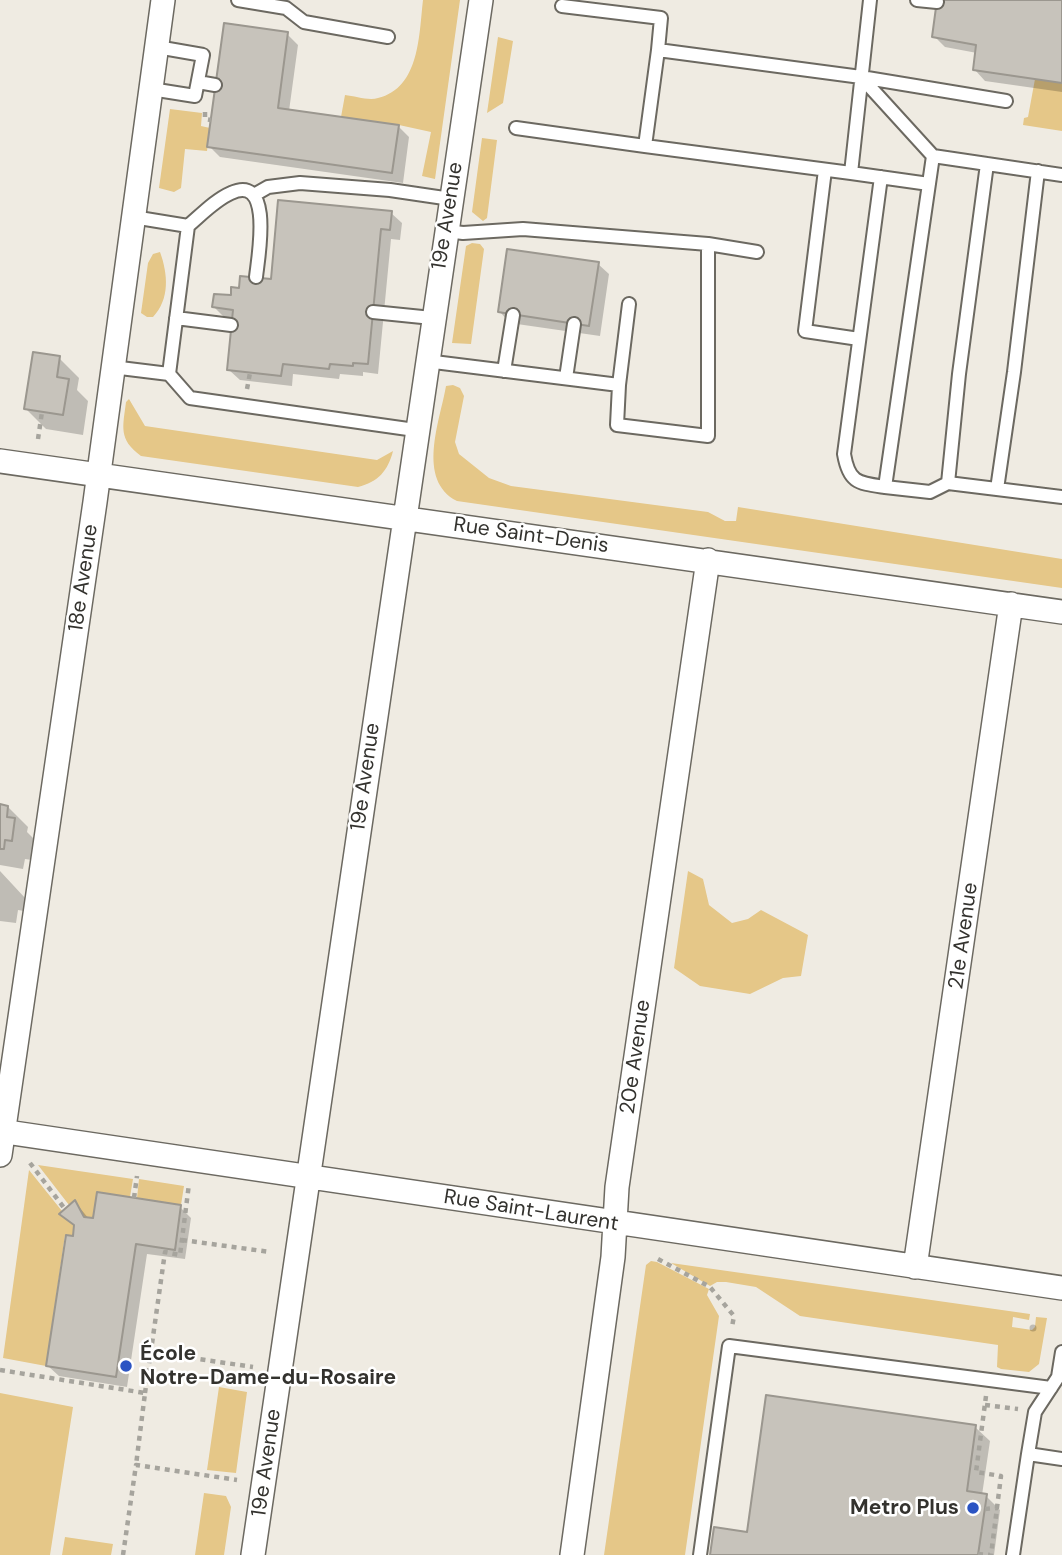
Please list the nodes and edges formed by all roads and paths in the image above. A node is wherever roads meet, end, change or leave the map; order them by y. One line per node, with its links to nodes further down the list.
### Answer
1 (163, 0): 9 (street, 18e Avenue)
2 (238, 0): 8 (lane)
3 (481, 0): 29 (street, 19e Avenue)
4 (870, 0): 11 (lane)
5 (918, 0): 6 (lane)
6 (937, 2)
7 (562, 6): 10 (lane)
8 (388, 37)
9 (157, 47): 12 (lane); 14 (street, 18e Avenue)
10 (658, 50): 11 (lane); 19 (lane)
11 (860, 77): 15 (lane); 20 (lane); 24 (lane)
12 (198, 82): 13 (lane); 14 (lane)
13 (215, 86)
14 (151, 89): 30 (street, 18e Avenue)
15 (1006, 101)
16 (205, 113): 17 (path)
17 (211, 120)
18 (516, 128): 19 (lane)
19 (645, 146): 22 (lane)
20 (933, 156): 21 (lane); 27 (lane)
21 (987, 164): 23 (lane); 55 (lane)
22 (825, 170): 24 (lane); 43 (lane)
23 (1038, 171): 25 (lane); 57 (lane)
24 (851, 173): 26 (lane)
25 (1062, 174)
26 (881, 177): 27 (lane); 43 (lane)
27 (929, 184): 56 (lane)
28 (254, 195): 29 (lane); 31 (lane); 35 (lane)
29 (451, 198): 32 (street, 19e Avenue)
30 (133, 217): 31 (lane); 45 (street, 18e Avenue)
31 (188, 226): 39 (lane)
32 (446, 231): 33 (lane); 40 (street, 19e Avenue)
33 (708, 244): 34 (lane); 49 (lane)
34 (757, 251)
35 (256, 277)
36 (629, 304): 49 (lane)
37 (373, 312): 40 (lane)
38 (513, 315): 46 (lane)
39 (176, 318): 42 (lane); 47 (lane)
40 (432, 318): 44 (street, 19e Avenue)
41 (574, 324): 48 (lane)
42 (231, 325)
43 (859, 339): 56 (lane)
44 (426, 361): 46 (lane); 51 (street, 19e Avenue)
45 (112, 368): 47 (lane); 54 (street, 18e Avenue)
46 (504, 371): 48 (lane)
47 (169, 374): 51 (lane)
48 (566, 378): 49 (lane)
49 (619, 385)
50 (42, 412): 52 (path)
51 (415, 430): 59 (street, 19e Avenue)
52 (38, 439)
53 (0, 461): 54 (street, Rue Saint-Denis)
54 (98, 475): 59 (street, Rue Saint-Denis); 63 (street, 18e Avenue)
55 (948, 483): 56 (lane); 57 (lane)
56 (885, 486)
57 (997, 489): 58 (lane)
58 (1062, 497)
59 (402, 517): 60 (street, Rue Saint-Denis); 67 (street, 19e Avenue)
60 (708, 561): 61 (street, Rue Saint-Denis); 71 (street, 20e Avenue)
61 (1011, 604): 62 (street, Rue Saint-Denis); 75 (street, 21e Avenue)
62 (1062, 612)
63 (2, 1131): 64 (street, 18e Avenue); 67 (street, Rue Saint-Laurent)
64 (0, 1155)
65 (30, 1163): 70 (path)
66 (137, 1176): 69 (path)
67 (310, 1177): 71 (street, Rue Saint-Laurent); 93 (street, 19e Avenue)
68 (189, 1184): 72 (path)
69 (134, 1198)
70 (65, 1209)
71 (614, 1223): 75 (street, Rue Saint-Laurent); 94 (street, 20e Avenue)
72 (182, 1240): 73 (path); 78 (path)
73 (270, 1252)
74 (658, 1259): 77 (path)
75 (915, 1267): 76 (street, Rue Saint-Laurent)
76 (1062, 1288)
77 (729, 1346): 82 (lane); 95 (lane)
78 (151, 1352): 80 (path); 83 (path)
79 (1062, 1352): 82 (lane)
80 (253, 1367)
81 (0, 1370): 83 (path)
82 (1051, 1388): 84 (lane)
83 (145, 1393): 87 (path)
84 (1035, 1412): 85 (lane); 89 (path)
85 (1028, 1454): 86 (lane); 97 (lane)
86 (1062, 1459)
87 (136, 1465): 88 (path); 92 (path)
88 (237, 1480)
89 (997, 1507): 90 (path); 96 (path)
90 (985, 1509)
91 (978, 1553): 96 (path)
92 (123, 1555)
93 (253, 1555)
94 (572, 1555)
95 (700, 1555)
96 (990, 1555)
97 (1013, 1555)

